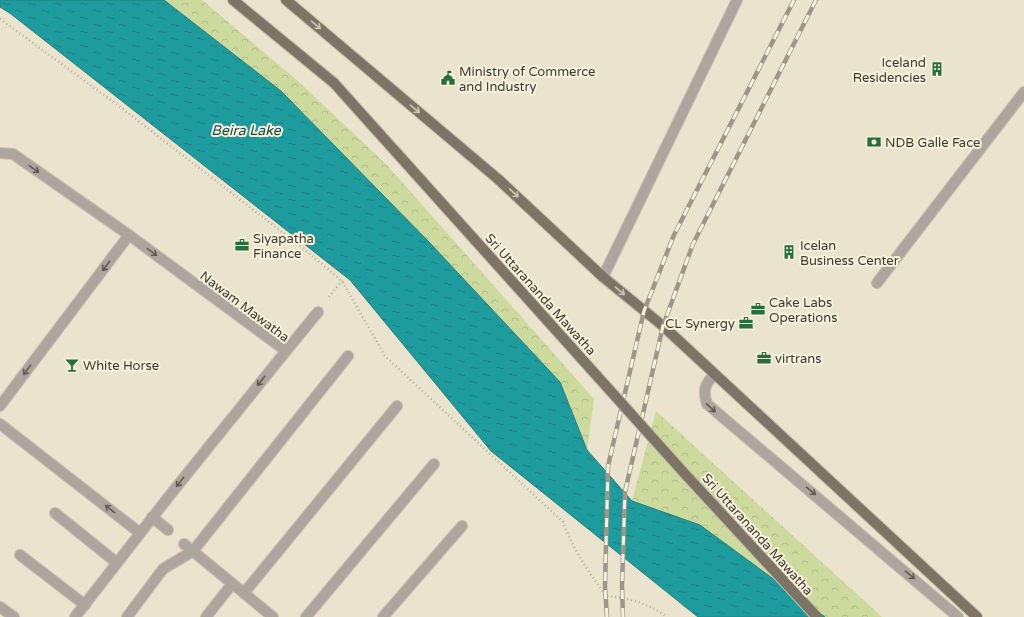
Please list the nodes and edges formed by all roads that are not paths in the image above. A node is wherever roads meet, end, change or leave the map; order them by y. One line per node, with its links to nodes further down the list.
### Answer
1 (233, 0): 37 (main road, Sri Uttarananda Mawatha, bridge)
2 (286, 0): 7 (main road, one-way to 7)
3 (736, 0): 7 (street)
4 (1024, 92): 8 (street)
5 (0, 153): 6 (street, Nawam Mawatha, one-way to 6)
6 (129, 235): 10 (street, Nawam Mawatha, one-way to 10); 13 (street, one-way to 13)
7 (603, 277): 12 (main road, one-way to 12)
8 (877, 283)
9 (318, 312): 10 (street)
10 (286, 351): 18 (street, Nawam Mawatha, one-way to 18)
11 (348, 356): 23 (street)
12 (714, 375): 38 (street, one-way to 38); 39 (main road)
13 (0, 406)
14 (397, 406): 27 (street)
15 (0, 424): 21 (street, one-way to 15)
16 (434, 464): 35 (street)
17 (55, 513): 25 (street)
18 (152, 518): 20 (street); 21 (street, Nawam Mawatha)
19 (462, 526): 36 (street)
20 (168, 530)
21 (140, 533): 25 (street, Nawam Mawatha)
22 (184, 544): 23 (street)
23 (193, 551): 26 (street); 32 (street)
24 (20, 555): 28 (street)
25 (117, 563): 28 (street, Nawam Mawatha)
26 (232, 584): 27 (street); 33 (street)
27 (244, 593): 34 (street)
28 (85, 605): 31 (street, Nawam Mawatha)
29 (0, 606): 30 (street)
30 (14, 617)
31 (75, 617)
32 (127, 617)
33 (206, 617)
34 (273, 617)
35 (306, 617)
36 (383, 617)
37 (817, 617)
38 (958, 617)
39 (977, 617)

